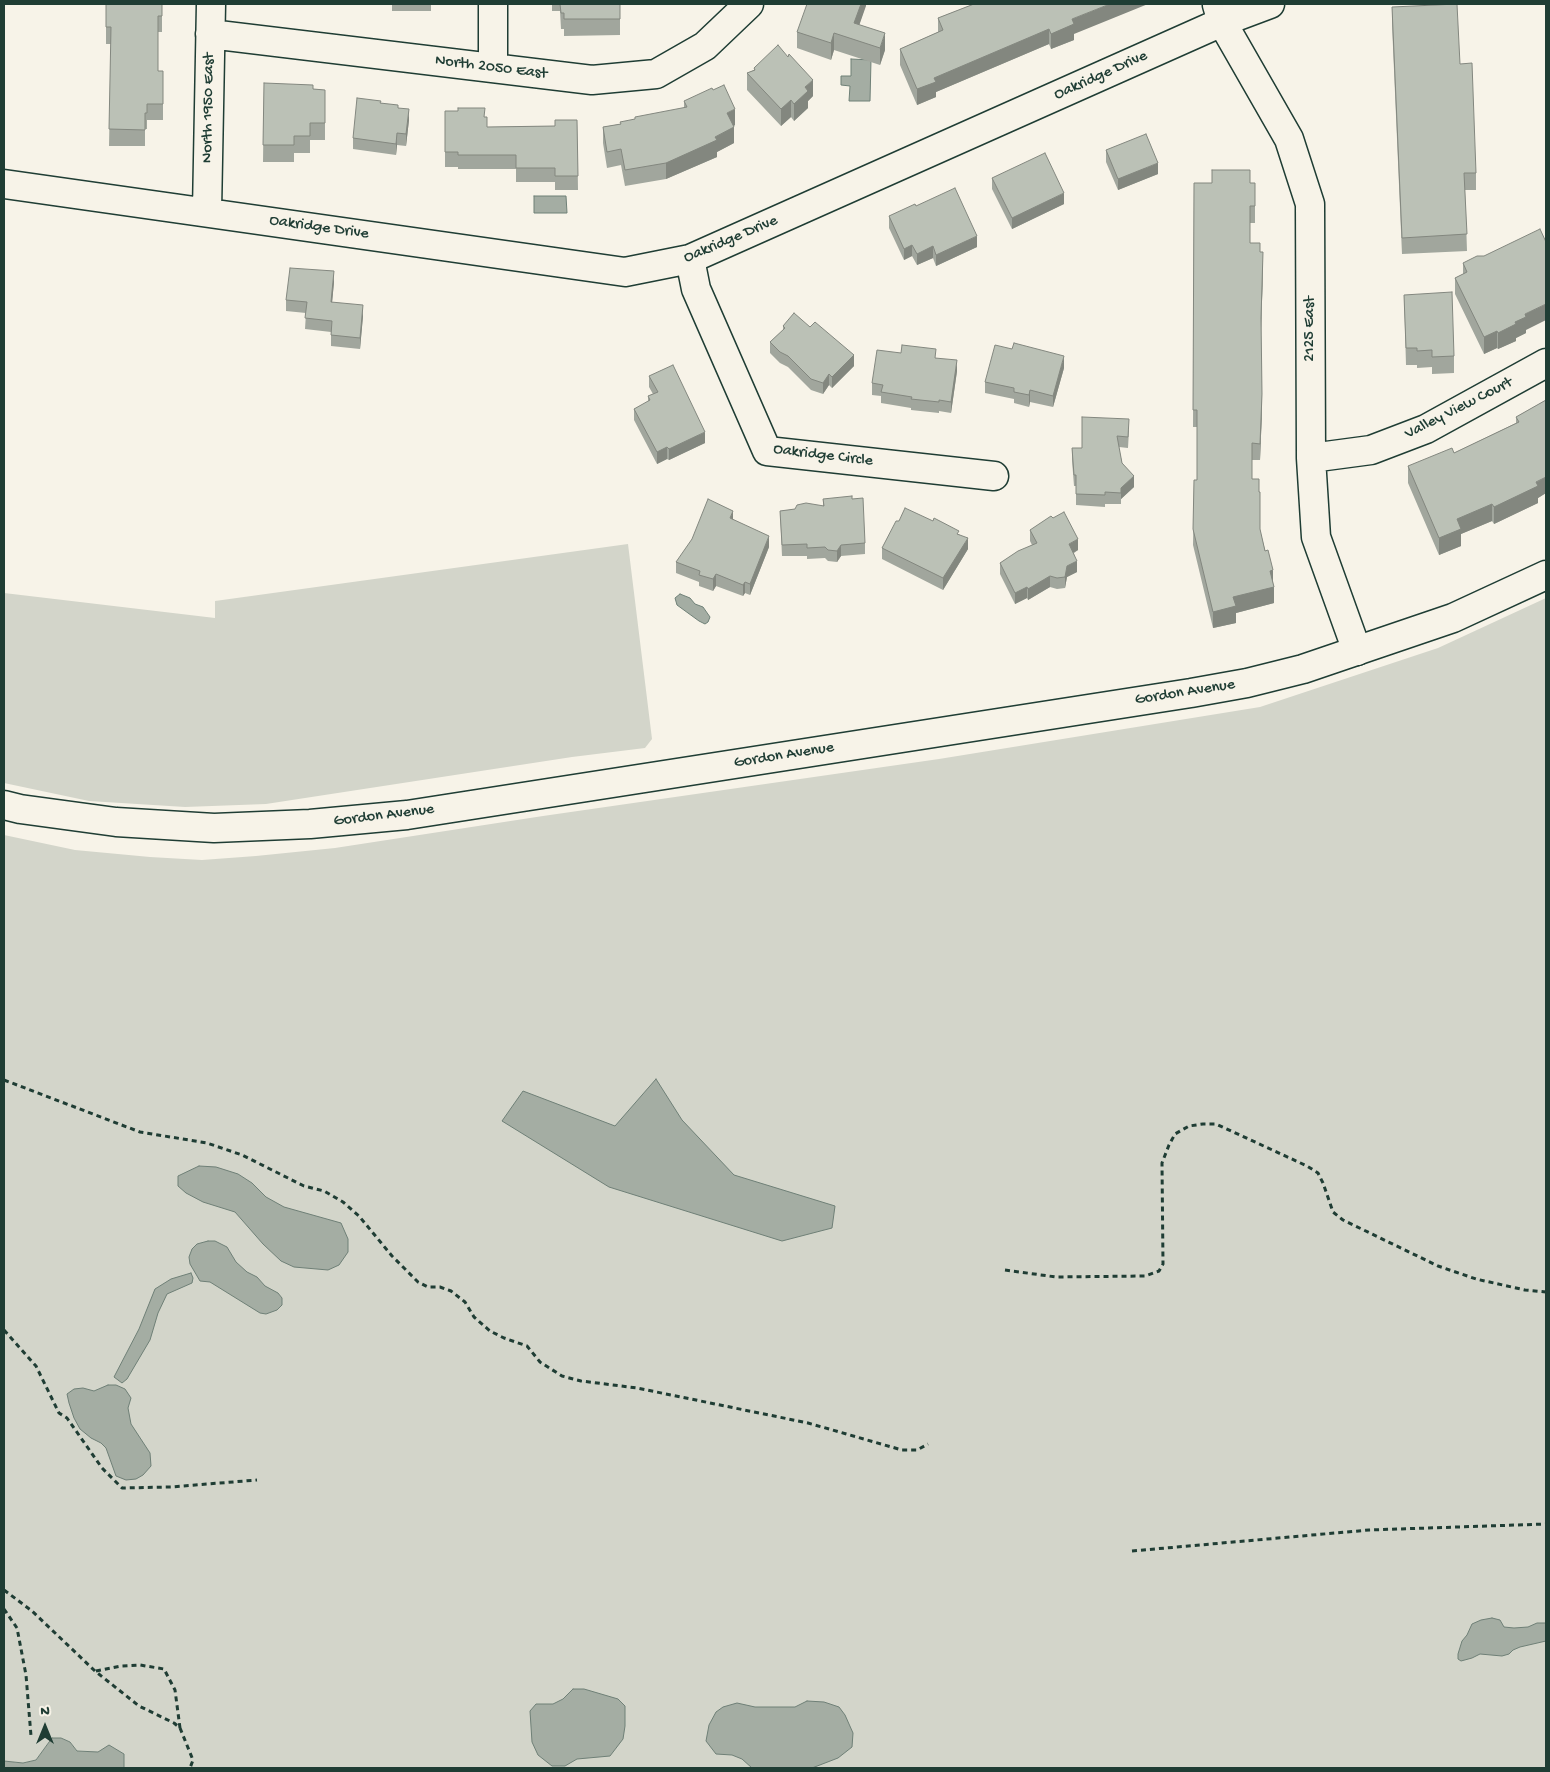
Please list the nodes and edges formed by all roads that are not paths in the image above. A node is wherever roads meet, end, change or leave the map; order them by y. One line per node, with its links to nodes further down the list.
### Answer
1 (211, 4): 6 (street, North 1950 East)
2 (494, 4): 7 (street)
3 (748, 4): 7 (street, North 2050 East)
4 (1270, 4): 5 (street, Oakridge Drive)
5 (1219, 13): 10 (street, Oakridge Drive); 12 (street, 2125 East)
6 (210, 34): 7 (street, North 2050 East); 9 (street, North 1950 East)
7 (494, 68)
8 (4, 184): 9 (street, Oakridge Drive)
9 (207, 211): 10 (street, Oakridge Drive)
10 (690, 259): 13 (street, Oakridge Circle)
11 (1546, 363): 12 (street, Valley View Court)
12 (1311, 458): 15 (street, 2125 East)
13 (994, 476)
14 (1546, 575): 15 (street, Gordon Avenue)
15 (1357, 651): 16 (street, Gordon Avenue)
16 (4, 805)

